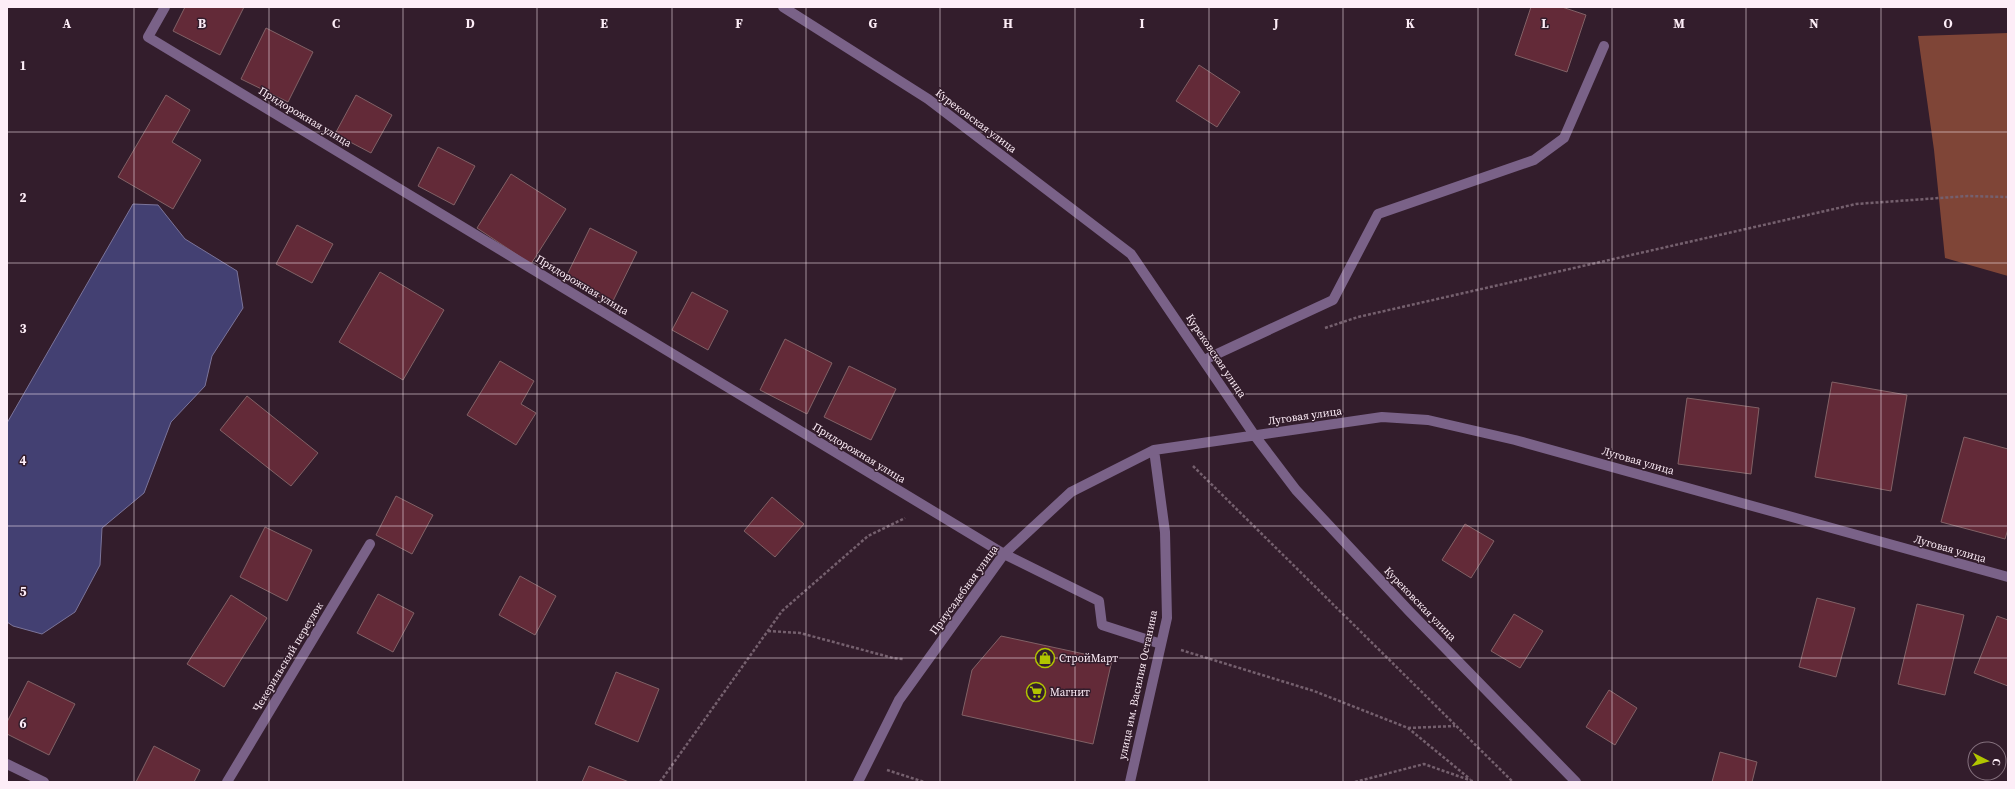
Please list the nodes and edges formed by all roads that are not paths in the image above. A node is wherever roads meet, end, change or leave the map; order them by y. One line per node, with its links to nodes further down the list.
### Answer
1 (165, 7): 8 (street, Придорожная улица)
2 (782, 7): 4 (street, Курековская улица)
3 (1604, 46): 4 (street)
4 (1204, 360): 5 (street, Курековская улица)
5 (1256, 436): 6 (street, Приусадебная улица); 9 (street, Луговая улица); 16 (street, Курековская улица)
6 (1154, 450): 8 (street, Приусадебная улица); 10 (street, улица им. Василия Останина)
7 (370, 544): 13 (street, Чекерильский переулок)
8 (1004, 554): 10 (street, Придорожная улица); 14 (street, Приусадебная улица)
9 (2008, 577)
10 (1161, 644): 15 (street, улица им. Василия Останина)
11 (7, 764): 12 (street)
12 (44, 782)
13 (227, 782)
14 (858, 782)
15 (1130, 782)
16 (1576, 782)

